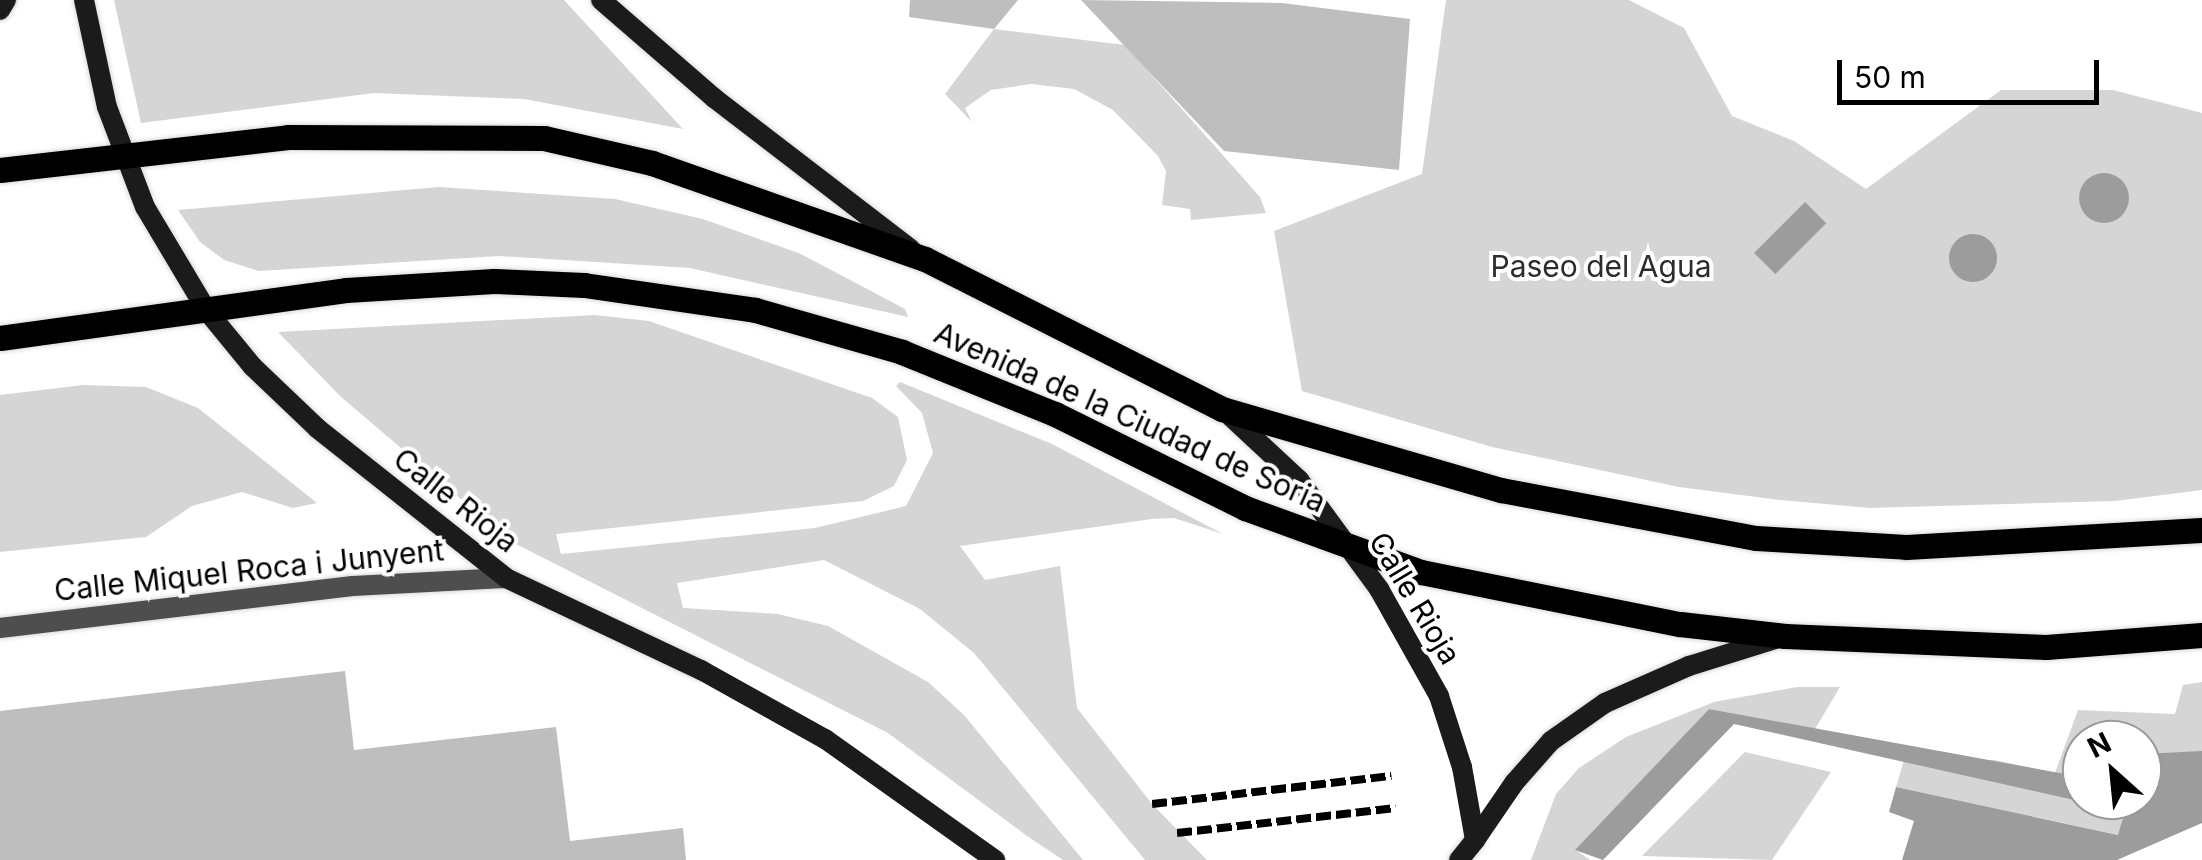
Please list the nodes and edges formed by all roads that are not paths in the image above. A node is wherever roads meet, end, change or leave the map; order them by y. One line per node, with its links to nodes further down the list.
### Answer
1 (6, 0): 4 (main road)
2 (84, 0): 5 (main road, Calle Rioja)
3 (601, 0): 7 (main road)
4 (0, 10)
5 (124, 157): 6 (main road, Avenida de la Ciudad de Soria); 7 (main road, Avenida de la Ciudad de Soria); 8 (main road, Calle Rioja)
6 (0, 170)
7 (925, 260): 10 (main road, Avenida de la Ciudad de Soria)
8 (206, 311): 9 (main road, Avenida de la Ciudad de Soria); 12 (main road, Avenida de la Ciudad de Soria); 13 (main road, Calle Rioja)
9 (0, 338)
10 (1222, 410): 11 (main road, Avenida de la Ciudad de Soria); 12 (main road, Calle Rioja)
11 (2202, 530)
12 (1353, 551): 16 (main road, Avenida de la Ciudad de Soria); 17 (main road, Calle Rioja, bridge)
13 (506, 578): 14 (street, Calle Miquel Roca i Junyent); 18 (main road, Calle Rioja, bridge)
14 (0, 628)
15 (2202, 635): 16 (main road, Avenida de la Ciudad de Soria)
16 (1785, 636): 17 (main road, Avenida de la Ciudad de Soria, bridge)
17 (1476, 850): 19 (main road, Avenida de la Ciudad de Soria)
18 (995, 860)
19 (1459, 860)

